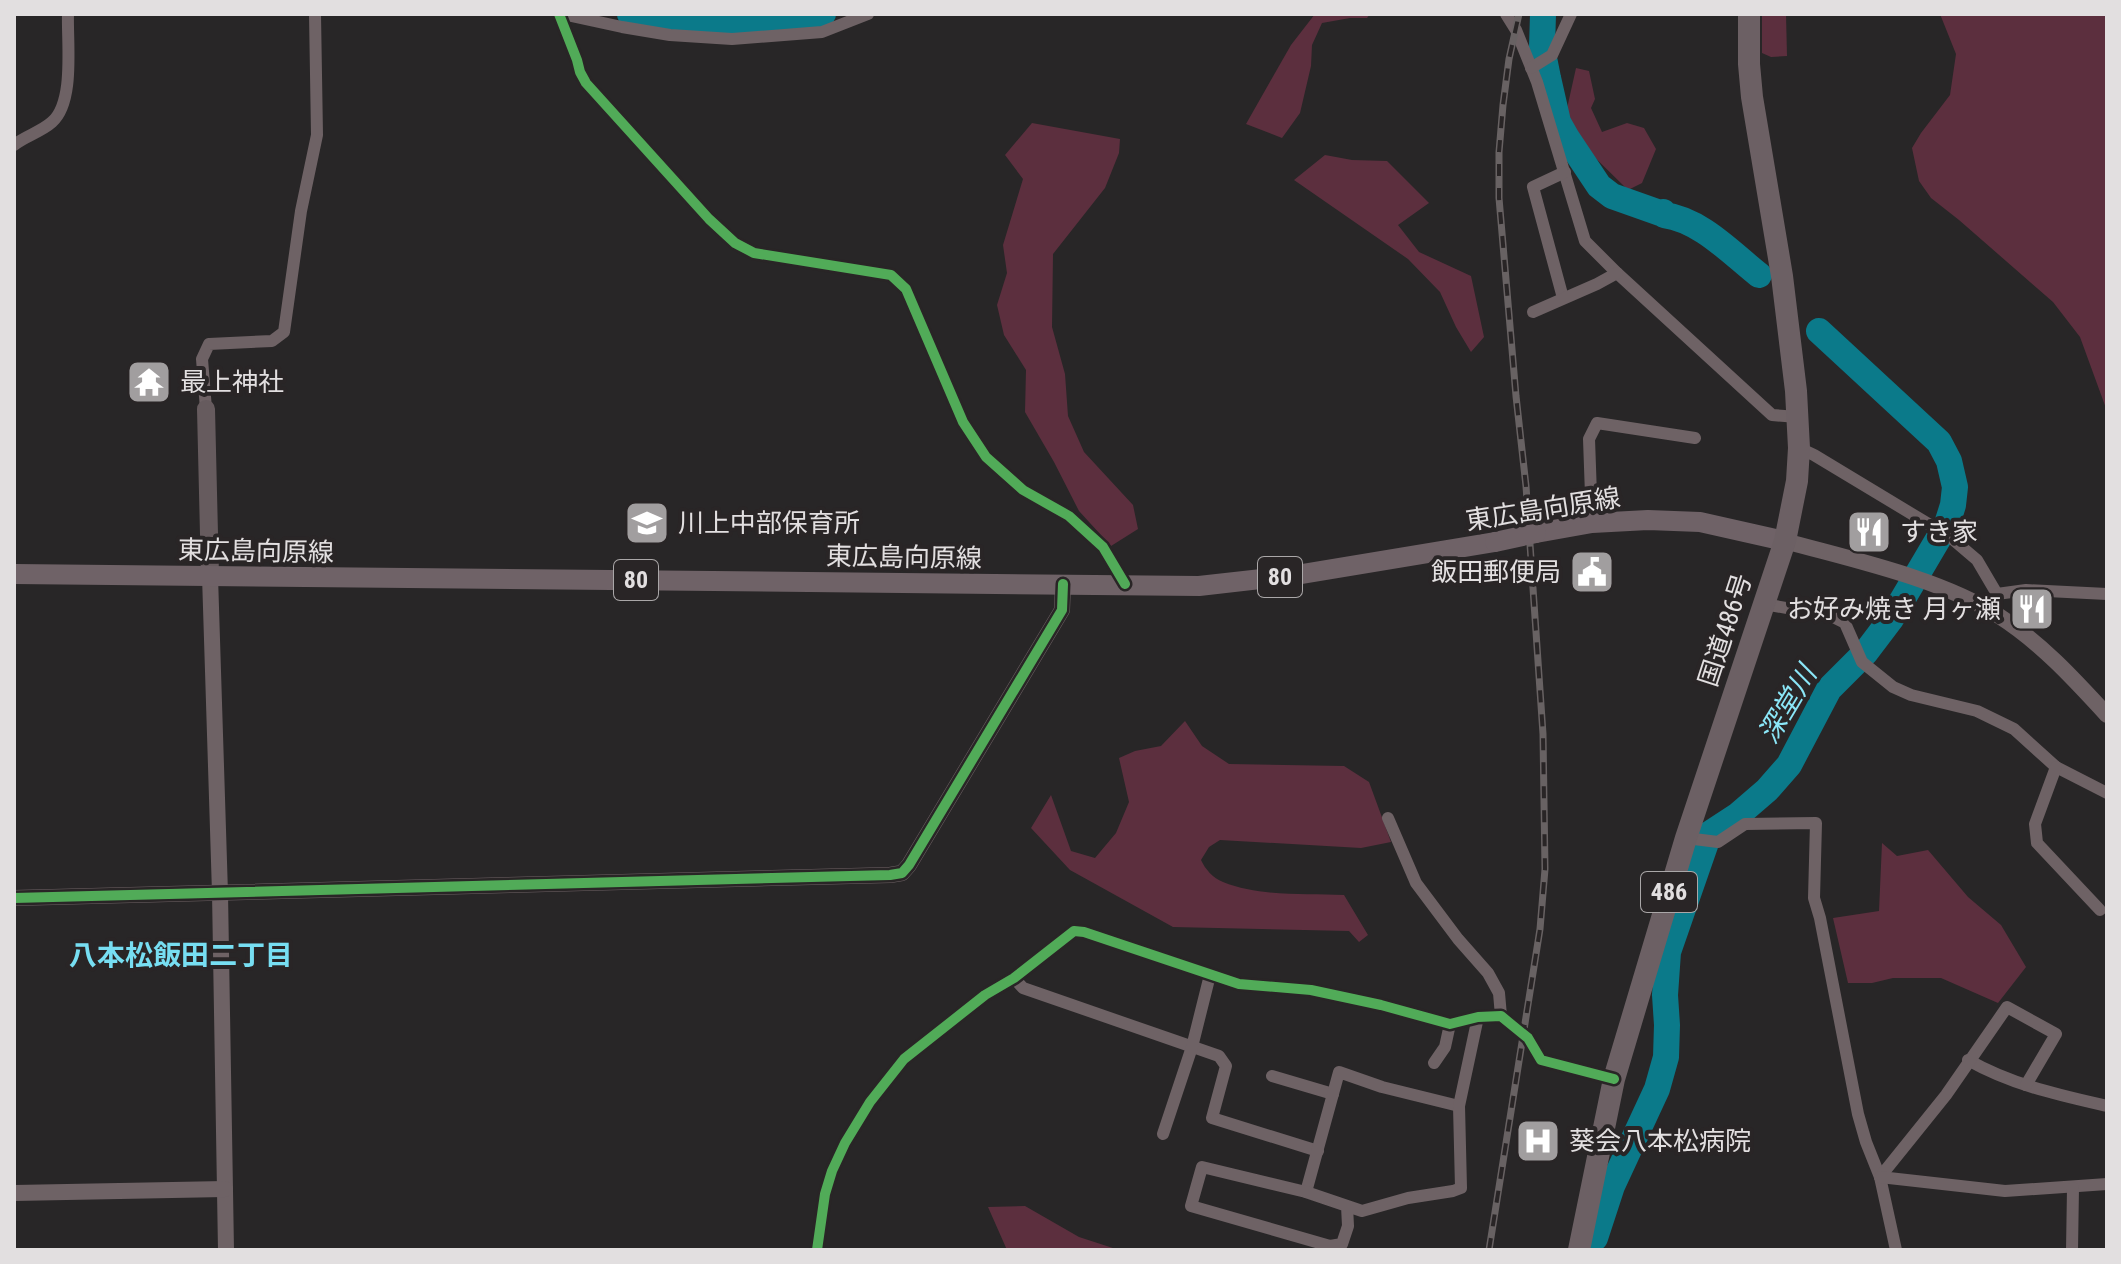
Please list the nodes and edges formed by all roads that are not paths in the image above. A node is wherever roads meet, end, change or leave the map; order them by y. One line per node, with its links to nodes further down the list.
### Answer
1 (68, 14): 9 (street)
2 (315, 14): 14 (street)
3 (560, 14): 4 (street); 23 (street)
4 (868, 14)
5 (1506, 14): 8 (street)
6 (1571, 14): 8 (street)
7 (1749, 14): 15 (highway, 国道486号 / 486)
8 (1535, 66): 10 (street)
9 (14, 145)
10 (1565, 172): 11 (street); 12 (street)
11 (1617, 273): 12 (street); 15 (street)
12 (1563, 298): 13 (street)
13 (1533, 312)
14 (206, 409): 21 (main road)
15 (1798, 417): 17 (highway, 国道486号 / 486)
16 (1695, 438): 18 (street)
17 (1799, 448): 19 (highway, 国道486号 / 486); 24 (street)
18 (1592, 523): 19 (main road, 東広島向原線 / 80); 23 (main road, 東広島向原線 / 80, bridge)
19 (1785, 541): 26 (highway, 国道486号 / 486); 27 (street)
20 (14, 574): 21 (main road, 東広島向原線 / 80)
21 (210, 576): 22 (main road, 東広島向原線 / 80); 33 (street)
22 (1063, 584): 23 (main road, 東広島向原線 / 80); 33 (street)
23 (1125, 584)
24 (1997, 594): 25 (street); 27 (street)
25 (2107, 594)
26 (1764, 604): 29 (street); 32 (highway, 国道486号 / 486)
27 (1987, 610): 28 (street)
28 (2107, 715)
29 (2056, 767): 30 (street); 35 (street)
30 (2107, 793)
31 (1388, 818): 38 (street)
32 (1698, 840): 45 (highway, 国道486号 / 486); 52 (street)
33 (220, 893): 34 (street); 55 (street)
34 (14, 898)
35 (2100, 910)
36 (1210, 975): 37 (street); 40 (street); 41 (street)
37 (1014, 978): 41 (street); 60 (street)
38 (1501, 1016): 39 (street); 45 (street)
39 (1478, 1017): 40 (street); 48 (street)
40 (1450, 1024): 43 (street)
41 (1192, 1047): 50 (street); 51 (street)
42 (1968, 1060): 46 (street); 46 (street); 52 (street)
43 (1434, 1063)
44 (1272, 1076): 47 (street)
45 (1614, 1079): 61 (highway, 国道486号 / 486)
46 (2026, 1085): 49 (street)
47 (1333, 1094): 48 (street); 51 (street)
48 (1459, 1106): 58 (street)
49 (2107, 1106)
50 (1163, 1134)
51 (1318, 1151): 56 (street)
52 (1880, 1177): 54 (street); 62 (street)
53 (2107, 1184): 54 (street)
54 (2073, 1188): 63 (street)
55 (225, 1189): 57 (street); 59 (street)
56 (1306, 1192): 58 (street); 58 (street)
57 (14, 1193)
58 (1347, 1206)
59 (226, 1250)
60 (817, 1250)
61 (1579, 1250)
62 (1896, 1250)
63 (2072, 1250)

